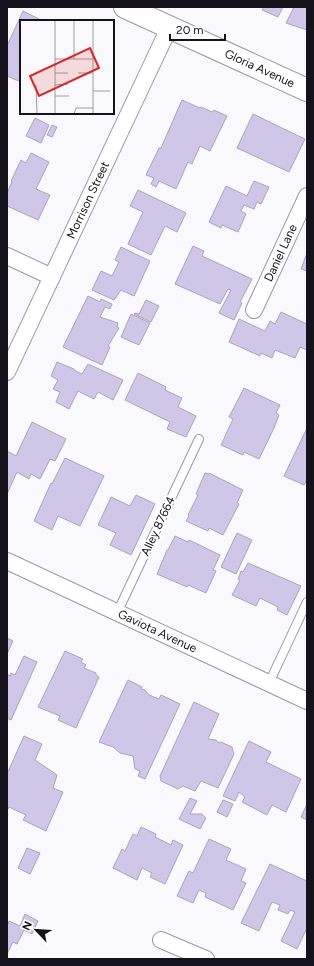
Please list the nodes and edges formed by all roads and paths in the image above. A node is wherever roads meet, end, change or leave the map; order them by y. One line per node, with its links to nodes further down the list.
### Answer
1 (125, 7): 2 (street, Gloria Avenue)
2 (169, 28): 3 (street, Gloria Avenue); 6 (street, Morrison Street)
3 (307, 90)
4 (307, 196): 7 (street, Daniel Lane)
5 (7, 256): 6 (street)
6 (52, 277): 8 (street, Morrison Street)
7 (254, 310)
8 (7, 372)
9 (199, 439): 12 (lane, Alley 87664)
10 (7, 562): 12 (street, Gaviota Avenue)
11 (307, 602): 13 (lane)
12 (117, 613): 13 (street, Gaviota Avenue)
13 (269, 683): 14 (street, Gaviota Avenue)
14 (307, 701)
15 (161, 940): 16 (street)
16 (206, 959)

